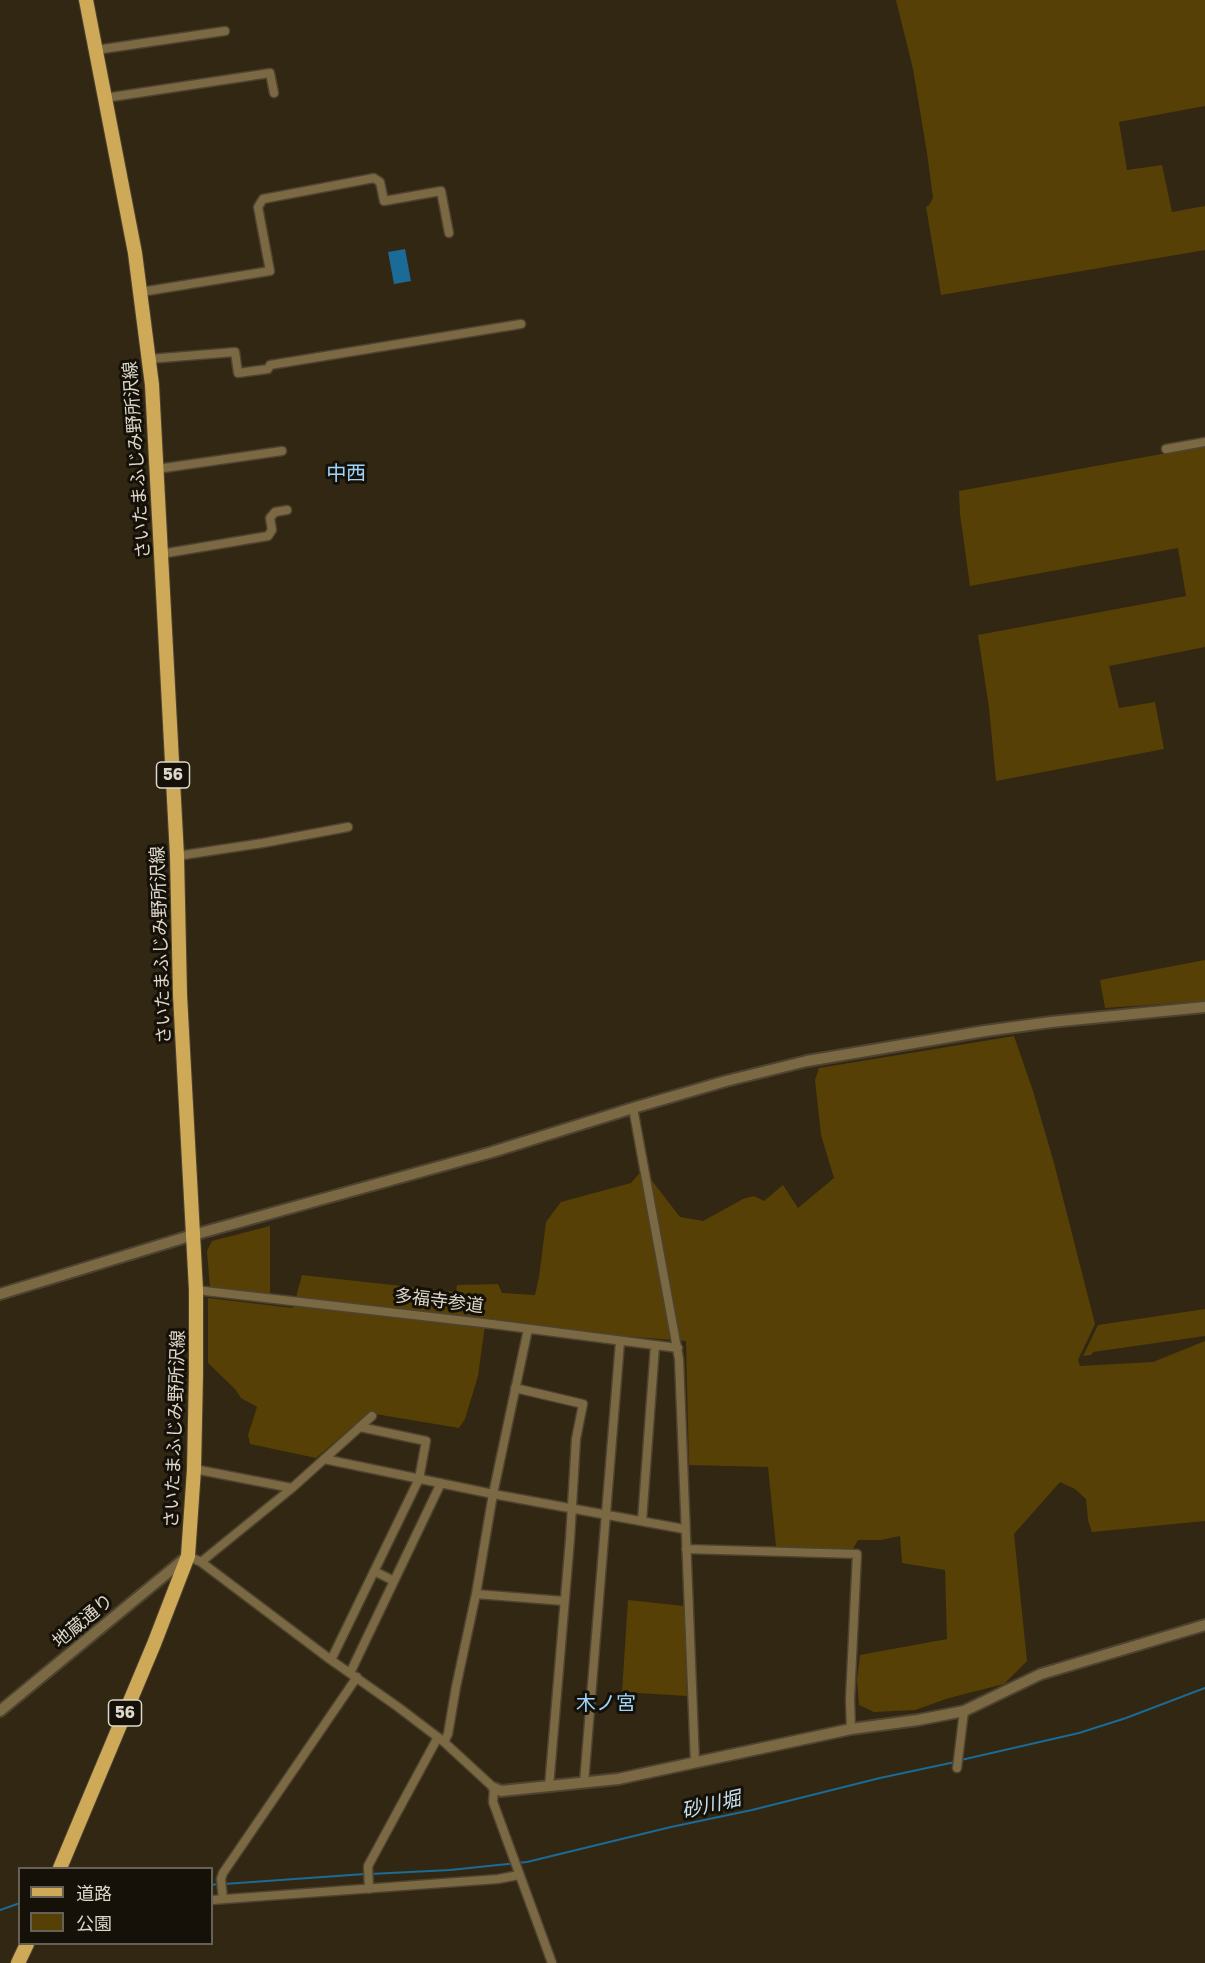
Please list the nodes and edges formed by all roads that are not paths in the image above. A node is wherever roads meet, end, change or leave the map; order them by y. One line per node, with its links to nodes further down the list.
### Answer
1 (86, 0): 3 (main road, さいたまふじみ野所沢線 / 56)
2 (225, 31): 3 (street)
3 (96, 50): 5 (main road, さいたまふじみ野所沢線 / 56)
4 (274, 93): 5 (street)
5 (105, 98): 7 (main road, さいたまふじみ野所沢線 / 56)
6 (449, 233): 7 (street)
7 (141, 292): 9 (main road, さいたまふじみ野所沢線 / 56)
8 (521, 324): 9 (street)
9 (149, 359): 13 (main road, さいたまふじみ野所沢線 / 56)
10 (1205, 442): 11 (street)
11 (1166, 449)
12 (282, 451): 13 (street)
13 (157, 469): 15 (main road, さいたまふじみ野所沢線 / 56)
14 (287, 510): 15 (street)
15 (161, 554): 17 (main road, さいたまふじみ野所沢線 / 56)
16 (348, 827): 17 (street)
17 (177, 856): 20 (main road, さいたまふじみ野所沢線 / 56)
18 (1205, 1007): 19 (street)
19 (633, 1108): 20 (street); 26 (street)
20 (194, 1235): 21 (main road, さいたまふじみ野所沢線 / 56); 22 (street)
21 (196, 1290): 23 (street, 多福寺参道); 31 (main road, さいたまふじみ野所沢線 / 56)
22 (0, 1294)
23 (528, 1329): 24 (street, 多福寺参道); 27 (street)
24 (620, 1342): 25 (street, 多福寺参道); 37 (street)
25 (655, 1346): 26 (street, 多福寺参道); 38 (street)
26 (678, 1348): 39 (street)
27 (515, 1388): 35 (street); 36 (street)
28 (372, 1416): 29 (street)
29 (360, 1427): 30 (street); 32 (street)
30 (324, 1459): 32 (street); 34 (street)
31 (194, 1469): 34 (street); 41 (main road, さいたまふじみ野所沢線 / 56)
32 (419, 1479): 33 (street); 43 (street)
33 (441, 1483): 35 (street); 44 (street)
34 (292, 1488): 42 (street)
35 (493, 1494): 36 (street); 45 (street)
36 (572, 1508): 37 (street); 46 (street)
37 (606, 1514): 38 (street); 56 (street)
38 (642, 1521): 39 (street)
39 (684, 1529): 40 (street)
40 (686, 1549): 52 (street); 54 (street)
41 (188, 1556): 42 (street); 50 (street, 地蔵通り); 59 (main road, さいたまふじみ野所沢線 / 56)
42 (201, 1562): 48 (street)
43 (374, 1571): 44 (street); 48 (street)
44 (394, 1581): 49 (street)
45 (477, 1594): 46 (street); 53 (street)
46 (564, 1601): 57 (street)
47 (1205, 1625): 51 (street)
48 (331, 1660): 49 (street)
49 (353, 1675): 53 (street); 62 (street)
50 (0, 1711)
51 (964, 1711): 52 (street); 55 (street)
52 (851, 1729): 54 (street)
53 (441, 1740): 58 (street); 61 (street)
54 (695, 1762): 56 (street)
55 (957, 1768)
56 (584, 1782): 57 (street)
57 (549, 1787): 58 (street)
58 (494, 1788): 60 (street)
59 (61, 1867)
60 (518, 1874): 61 (street); 66 (street)
61 (369, 1887): 62 (street)
62 (223, 1899): 63 (street)
63 (213, 1900)
64 (27, 1945): 65 (main road)
65 (18, 1963)
66 (552, 1963)

